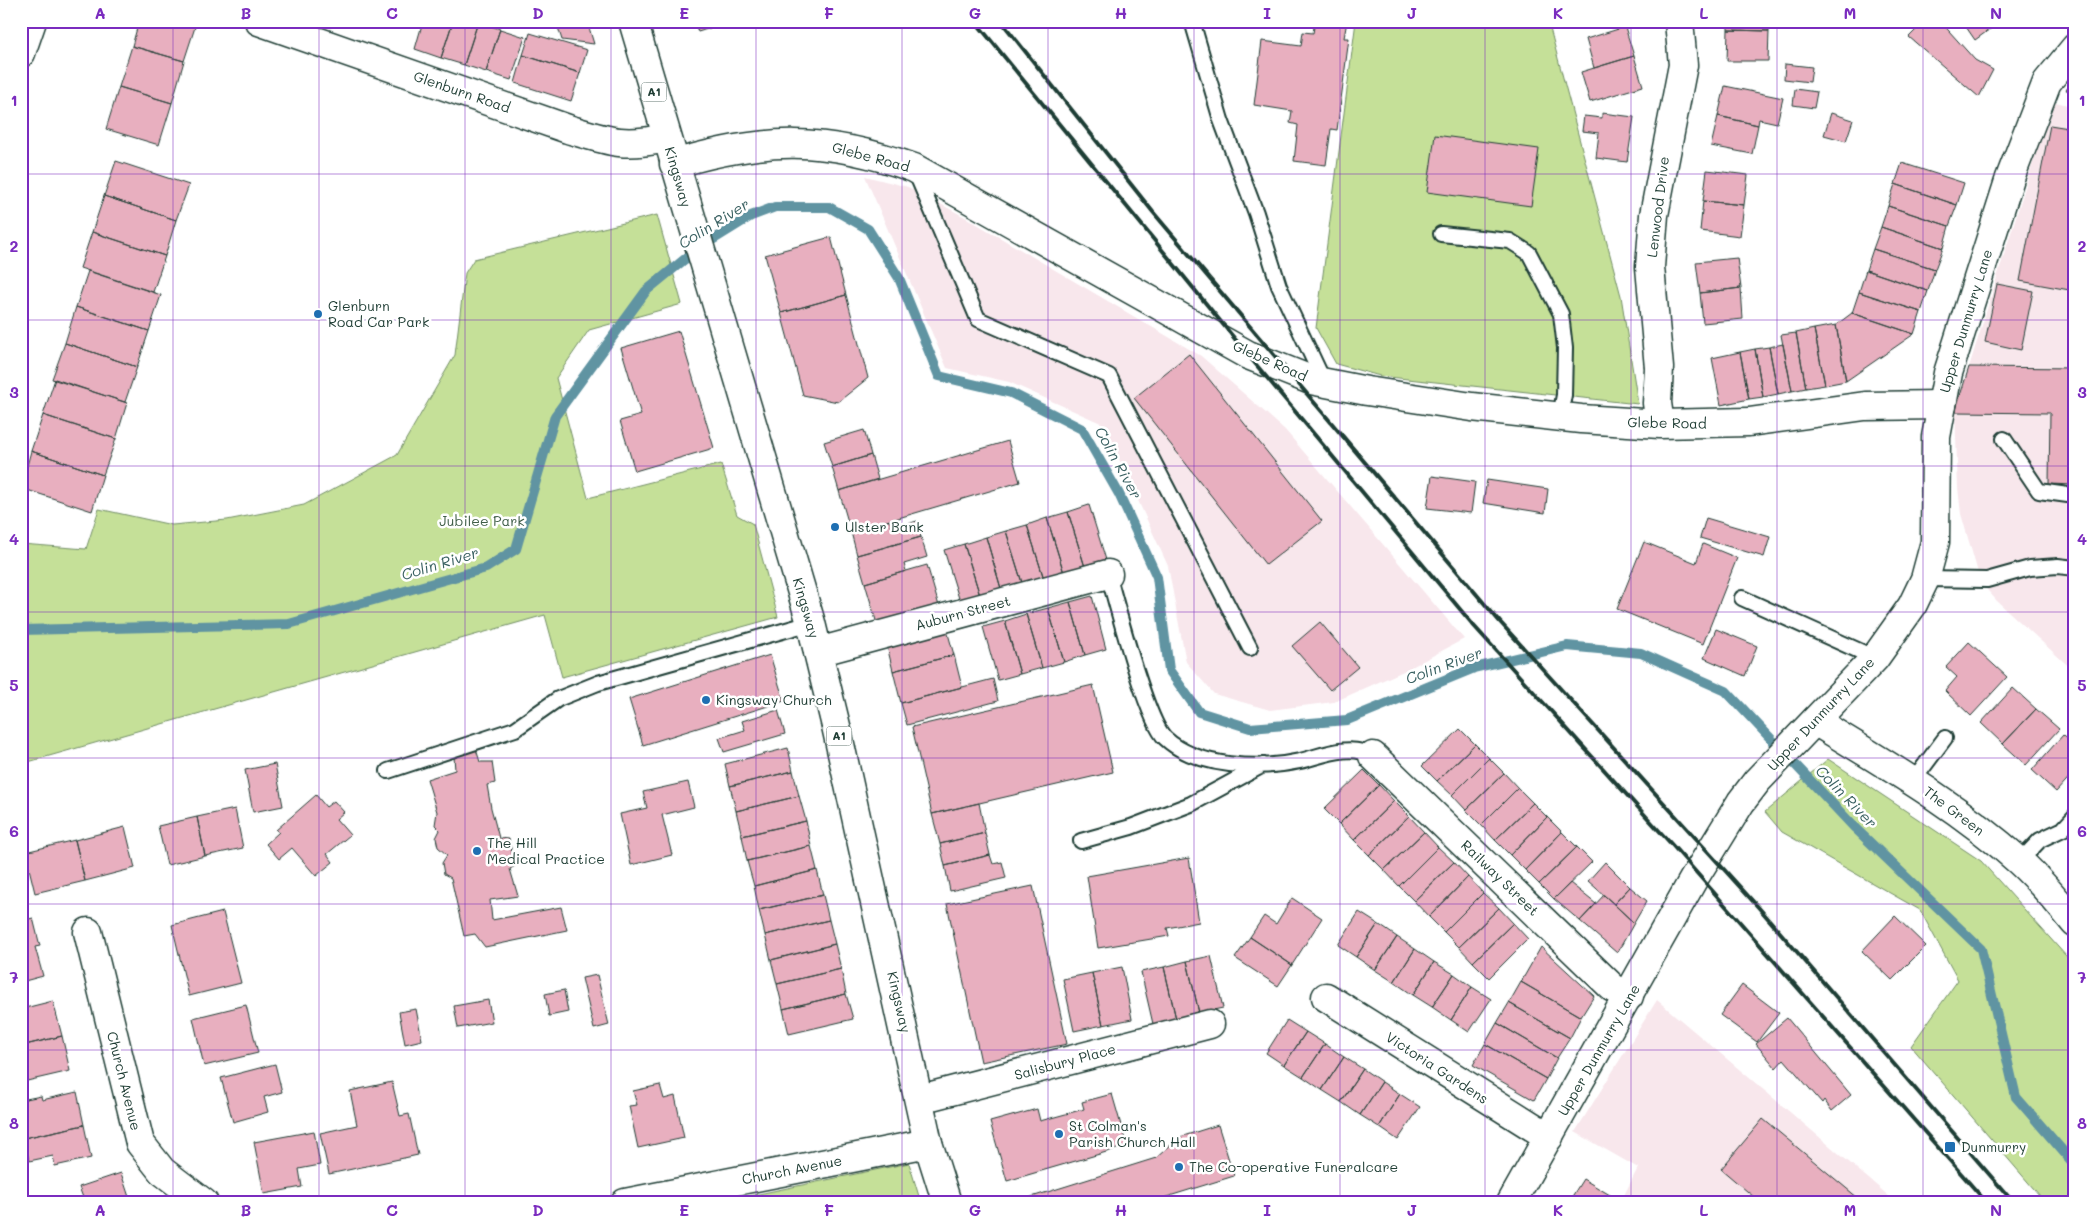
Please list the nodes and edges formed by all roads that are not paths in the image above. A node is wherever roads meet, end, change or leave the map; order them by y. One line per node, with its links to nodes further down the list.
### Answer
1 (32, 21): 7 (street)
2 (259, 21): 8 (street, Glenburn Road)
3 (633, 21): 8 (street, Kingsway / A1)
4 (1192, 21): 12 (lane)
5 (1678, 21): 15 (street, Lenwood Drive)
6 (2075, 48): 13 (street, Upper Dunmurry Lane)
7 (21, 53)
8 (667, 138): 9 (street, Kingsway / A1)
9 (674, 164): 10 (street, Glebe Road); 22 (street, Kingsway / A1)
10 (914, 168): 12 (street, Glebe Road); 23 (lane)
11 (1441, 234): 14 (lane)
12 (1324, 382): 14 (street, Glebe Road)
13 (1942, 405): 15 (street, Glebe Road); 20 (street, Upper Dunmurry Lane)
14 (1560, 416): 15 (street, Glebe Road)
15 (1660, 424)
16 (2004, 439): 17 (lane)
17 (2075, 496)
18 (2075, 568): 20 (lane)
19 (1108, 574): 24 (street, Auburn Street); 29 (lane)
20 (1925, 579): 25 (street, Upper Dunmurry Lane)
21 (1742, 598): 25 (lane)
22 (811, 623): 24 (street, Kingsway / A1); 30 (lane)
23 (1250, 648)
24 (818, 652): 40 (street, Kingsway / A1)
25 (1875, 658): 26 (street, Upper Dunmurry Lane)
26 (1810, 726): 31 (street, The Green); 37 (street, Upper Dunmurry Lane)
27 (1945, 738): 31 (lane)
28 (1373, 756): 29 (lane); 37 (street, Railway Street)
29 (1266, 763): 33 (lane)
30 (388, 771)
31 (1913, 781): 34 (street, The Green)
32 (2075, 816): 34 (lane)
33 (1081, 841)
34 (2019, 862): 35 (street, The Green)
35 (2075, 923)
36 (88, 932): 43 (street, Church Avenue)
37 (1629, 996): 41 (street, Upper Dunmurry Lane)
38 (1326, 997): 41 (street, Victoria Gardens)
39 (1210, 1024): 40 (street, Salisbury Place)
40 (920, 1099): 42 (street, Kingsway / A1)
41 (1549, 1137): 46 (street, Upper Dunmurry Lane)
42 (928, 1143): 44 (street, Church Avenue); 45 (street, Kingsway / A1)
43 (204, 1203)
44 (625, 1203)
45 (947, 1203)
46 (1511, 1203)

